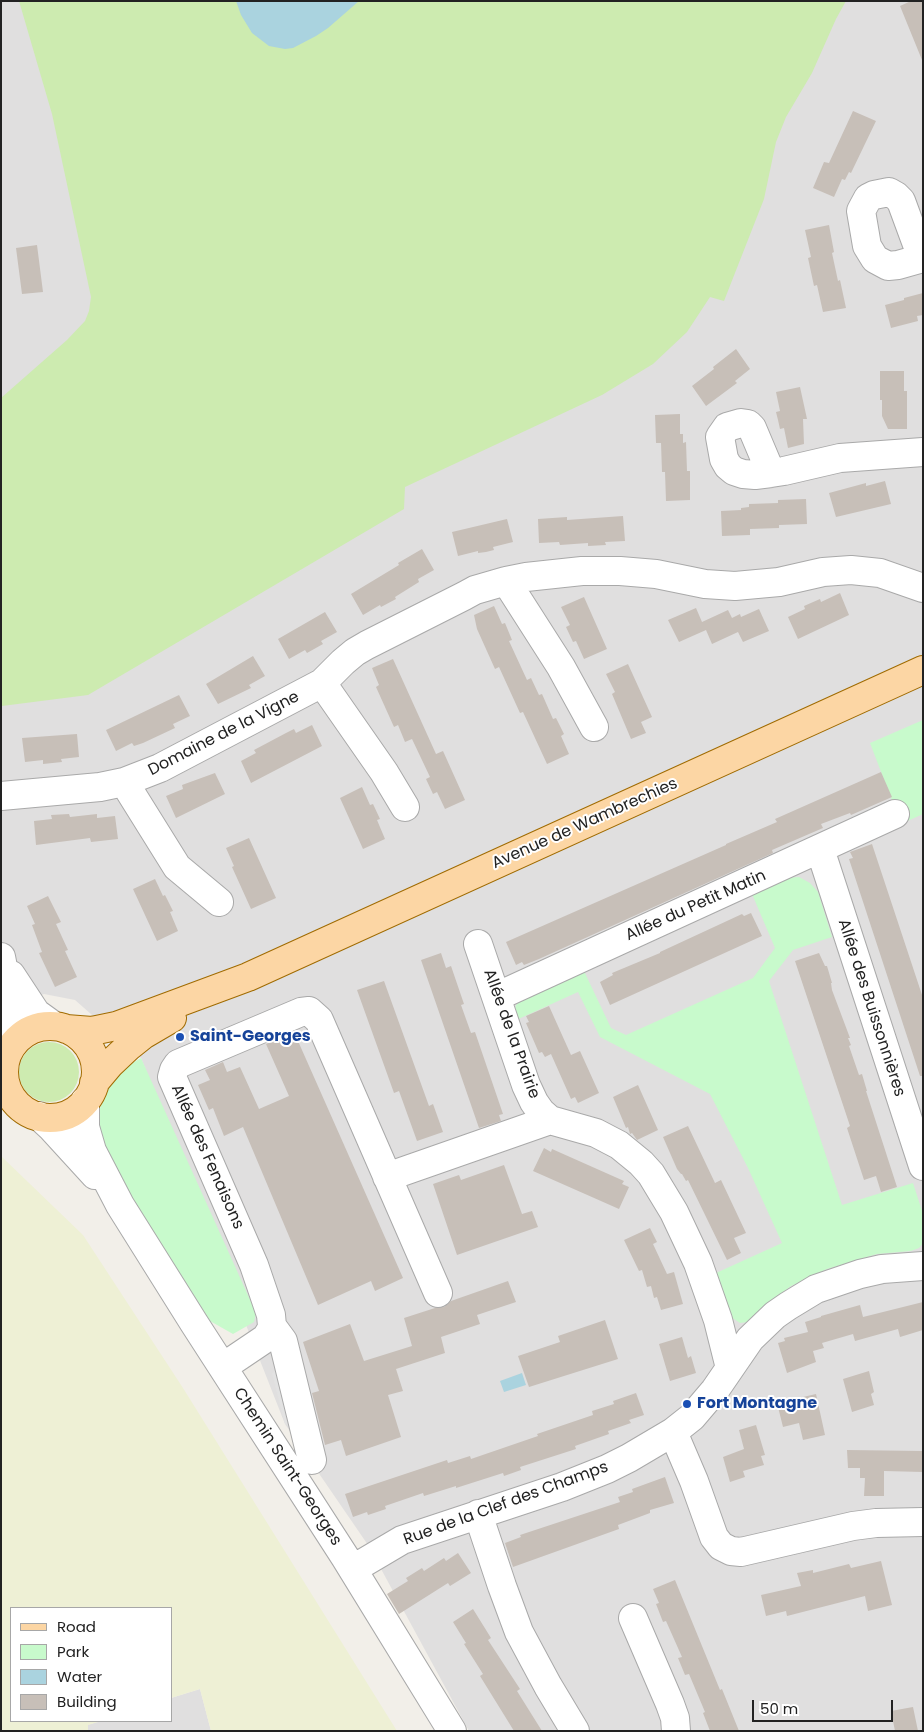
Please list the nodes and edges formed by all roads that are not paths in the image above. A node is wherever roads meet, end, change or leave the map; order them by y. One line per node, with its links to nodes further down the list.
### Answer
1 (923, 452): 2 (street)
2 (771, 473)
3 (506, 581): 4 (street, Domaine de la Vigne); 6 (street, Domaine de la Vigne); 7 (street)
4 (923, 588)
5 (923, 670): 16 (main road, Avenue de Wambrechies)
6 (322, 684): 8 (street, Domaine de la Vigne); 10 (street)
7 (594, 727)
8 (124, 782): 9 (street, Domaine de la Vigne); 13 (street)
9 (1, 796)
10 (405, 807)
11 (895, 814): 12 (street, Allée du Petit Matin)
12 (820, 849): 17 (street, Allée du Petit Matin); 23 (street, Allée des Buissonnières)
13 (219, 902)
14 (478, 944): 17 (street, Allée de la Prairie)
15 (1, 957): 18 (street); 19 (street)
16 (248, 976): 18 (main road, Avenue de Wambrechies); 20 (main road, Avenue de Wambrechies)
17 (496, 996): 22 (street, Allée de la Prairie)
18 (60, 1027): 19 (main road); 20 (main road)
19 (6, 1057): 21 (main road)
20 (90, 1092): 21 (main road); 25 (street, Chemin Saint-Georges)
21 (22, 1113): 25 (street, Chemin Saint-Georges)
22 (550, 1120): 24 (street); 30 (street)
23 (923, 1166)
24 (387, 1177): 27 (street, Allée des Fenaisons); 28 (street, Allée des Fenaisons)
25 (120, 1205): 29 (street, Chemin Saint-Georges)
26 (923, 1266): 30 (street, Rue de la Clef des Champs)
27 (438, 1293)
28 (272, 1326): 29 (street); 32 (street, Chemin Saint-Georges)
29 (223, 1367): 35 (street, Chemin Saint-Georges)
30 (730, 1368): 31 (street, Rue de la Clef des Champs)
31 (673, 1432): 33 (street, Rue de la Clef des Champs); 34 (street)
32 (312, 1460)
33 (478, 1514): 35 (street, Rue de la Clef des Champs); 38 (street)
34 (923, 1522)
35 (353, 1569): 37 (street, Chemin Saint-Georges)
36 (633, 1618): 39 (street)
37 (452, 1731)
38 (574, 1731)
39 (676, 1731)

